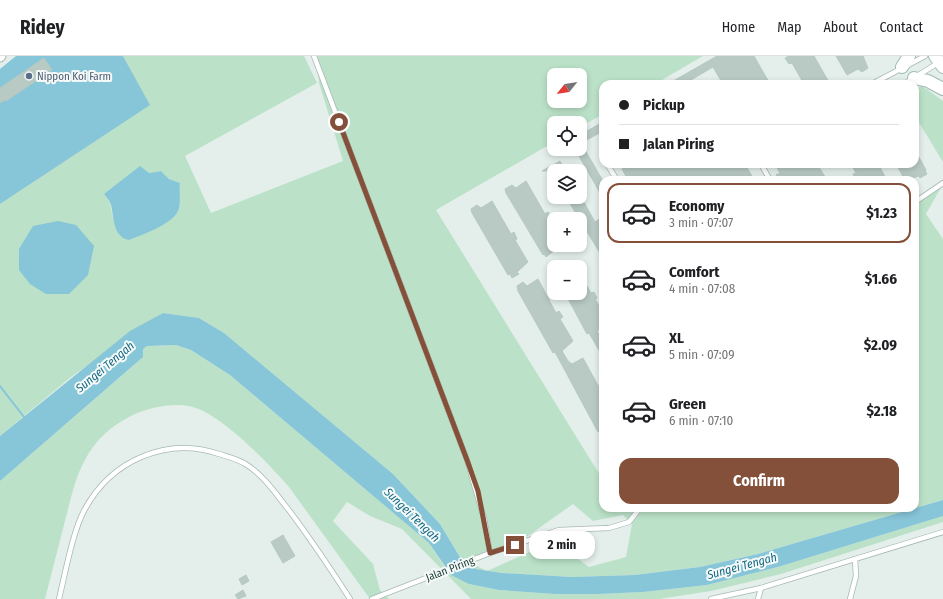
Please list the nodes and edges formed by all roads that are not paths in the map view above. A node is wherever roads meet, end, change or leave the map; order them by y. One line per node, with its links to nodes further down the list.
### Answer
1 (314, 56): 14 (lane)
2 (909, 56): 5 (main road)
3 (925, 56): 5 (lane)
4 (940, 61): 7 (lane)
5 (902, 67): 6 (lane)
6 (879, 80)
7 (911, 80)
8 (919, 81): 9 (main road)
9 (943, 89)
10 (943, 184): 11 (lane)
11 (919, 199)
12 (637, 512): 14 (lane, Jalan Piring)
13 (943, 532): 15 (lane)
14 (490, 553): 19 (lane, Jalan Piring)
15 (855, 559): 16 (lane); 22 (lane)
16 (761, 588): 20 (lane); 21 (lane)
17 (59, 599): 18 (lane)
18 (350, 599)
19 (372, 599)
20 (711, 599)
21 (758, 599)
22 (850, 599)

